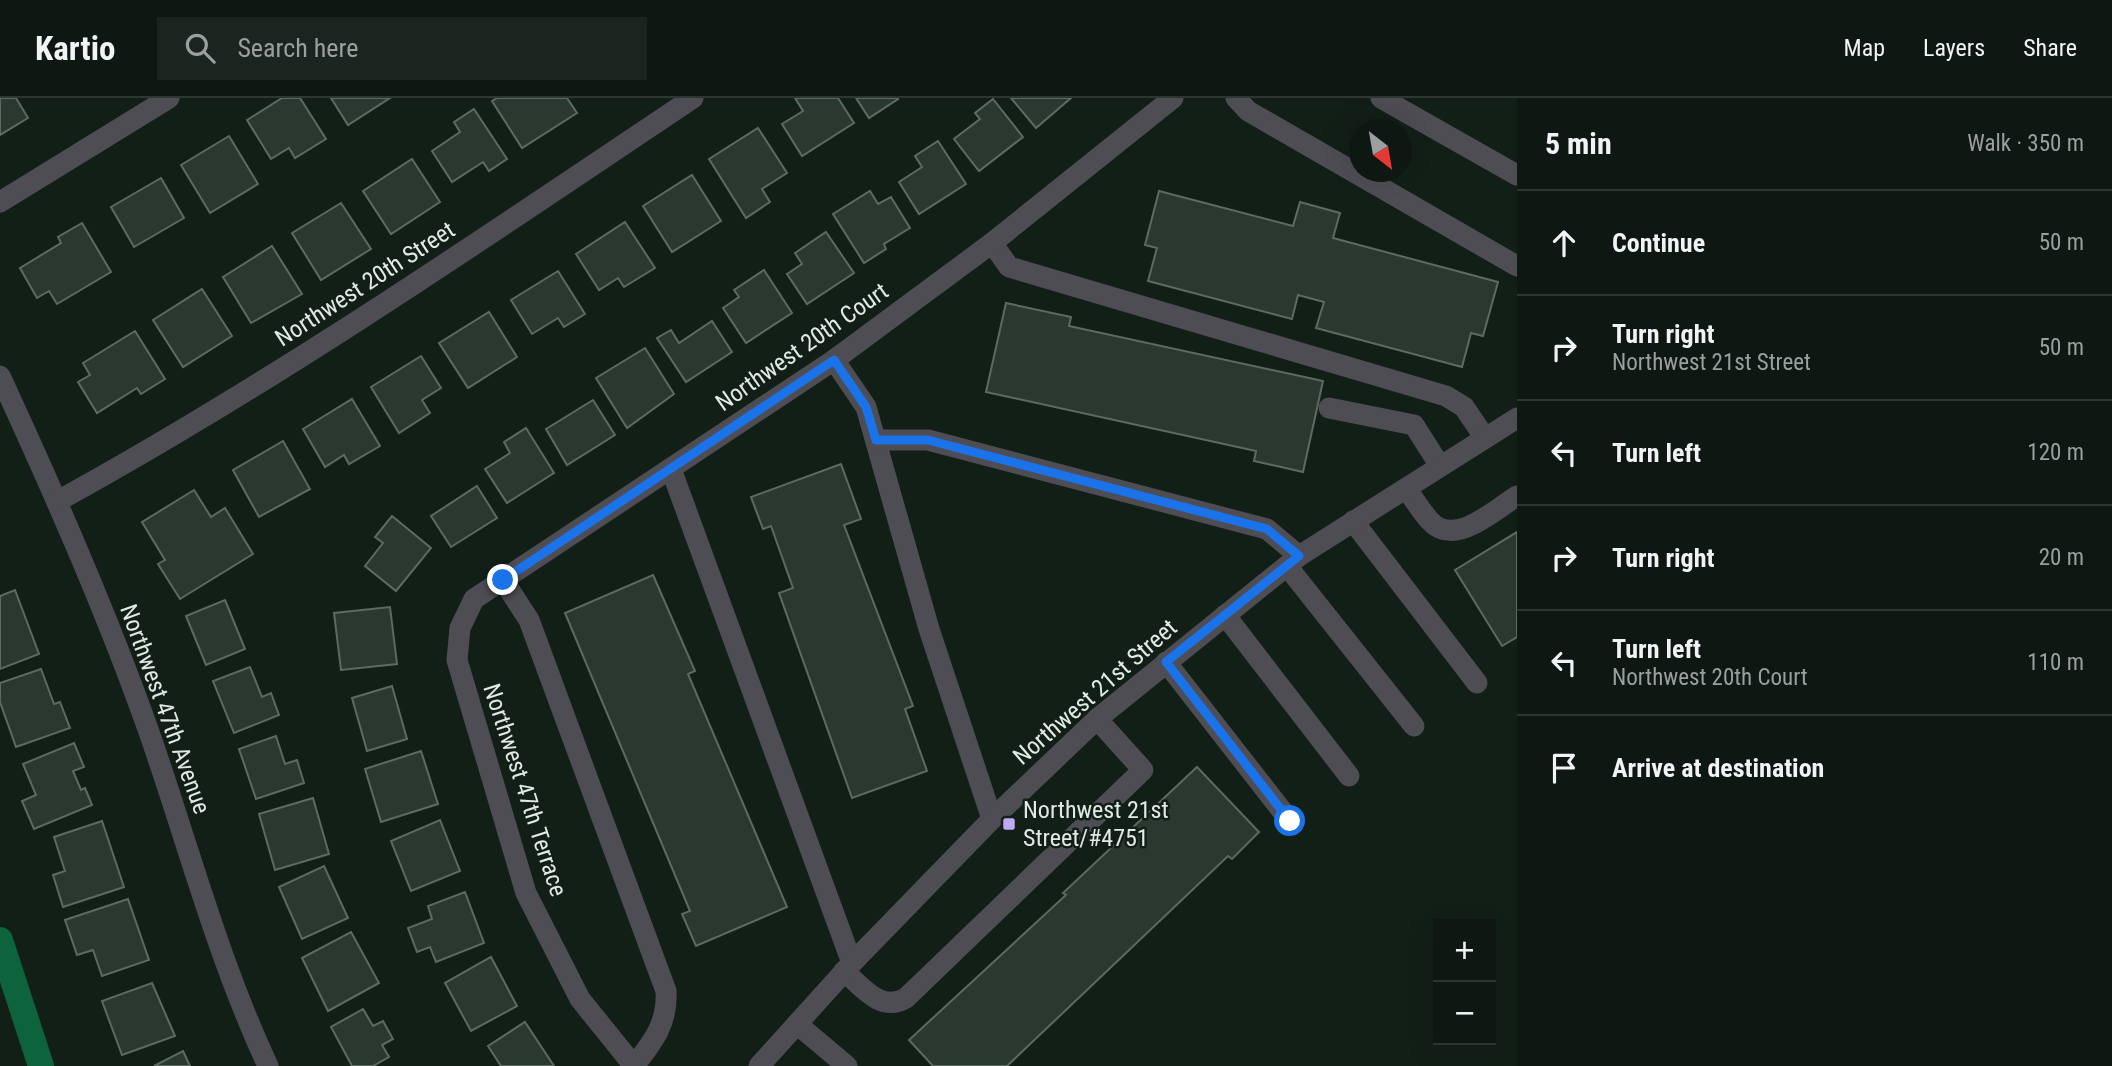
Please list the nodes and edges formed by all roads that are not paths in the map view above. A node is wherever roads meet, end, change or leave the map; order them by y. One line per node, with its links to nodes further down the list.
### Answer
1 (169, 98): 7 (street)
2 (693, 98): 20 (street, Northwest 20th Street)
3 (1173, 98): 8 (street, Northwest 20th Court)
4 (1236, 98): 9 (street)
5 (1381, 98): 6 (street)
6 (1517, 174)
7 (0, 201)
8 (992, 243): 10 (street, Northwest 20th Court); 14 (street)
9 (1517, 267)
10 (834, 360): 15 (street); 17 (street, Northwest 20th Court)
11 (0, 376): 20 (street, Northwest 47th Avenue)
12 (1329, 408): 16 (street)
13 (1517, 418): 14 (street, Northwest 21st Street)
14 (1485, 438): 16 (street, Northwest 21st Street)
15 (876, 440): 22 (street); 31 (street)
16 (1440, 466): 18 (street, Northwest 21st Street)
17 (671, 469): 23 (street, Northwest 20th Court); 33 (street)
18 (1407, 489): 19 (street); 21 (street, Northwest 21st Street)
19 (1517, 496)
20 (58, 501): 35 (street, Northwest 47th Avenue)
21 (1353, 521): 22 (street, Northwest 21st Street); 27 (street)
22 (1293, 561): 24 (street, Northwest 21st Street); 29 (street)
23 (503, 580): 25 (street, Northwest 20th Court); 36 (street)
24 (1225, 615): 26 (street, Northwest 21st Street); 30 (street)
25 (460, 628): 36 (street, Northwest 47th Terrace)
26 (1166, 662): 28 (street, Northwest 21st Street); 32 (street)
27 (1477, 683)
28 (1097, 719): 31 (street, Northwest 21st Street); 33 (street)
29 (1414, 726)
30 (1349, 776)
31 (992, 820): 33 (street, Northwest 21st Street)
32 (1290, 821)
33 (848, 967): 34 (street, Northwest 21st Street)
34 (797, 1024): 37 (street, Northwest 21st Street); 38 (street)
35 (268, 1066)
36 (634, 1066)
37 (759, 1066)
38 (847, 1066)

